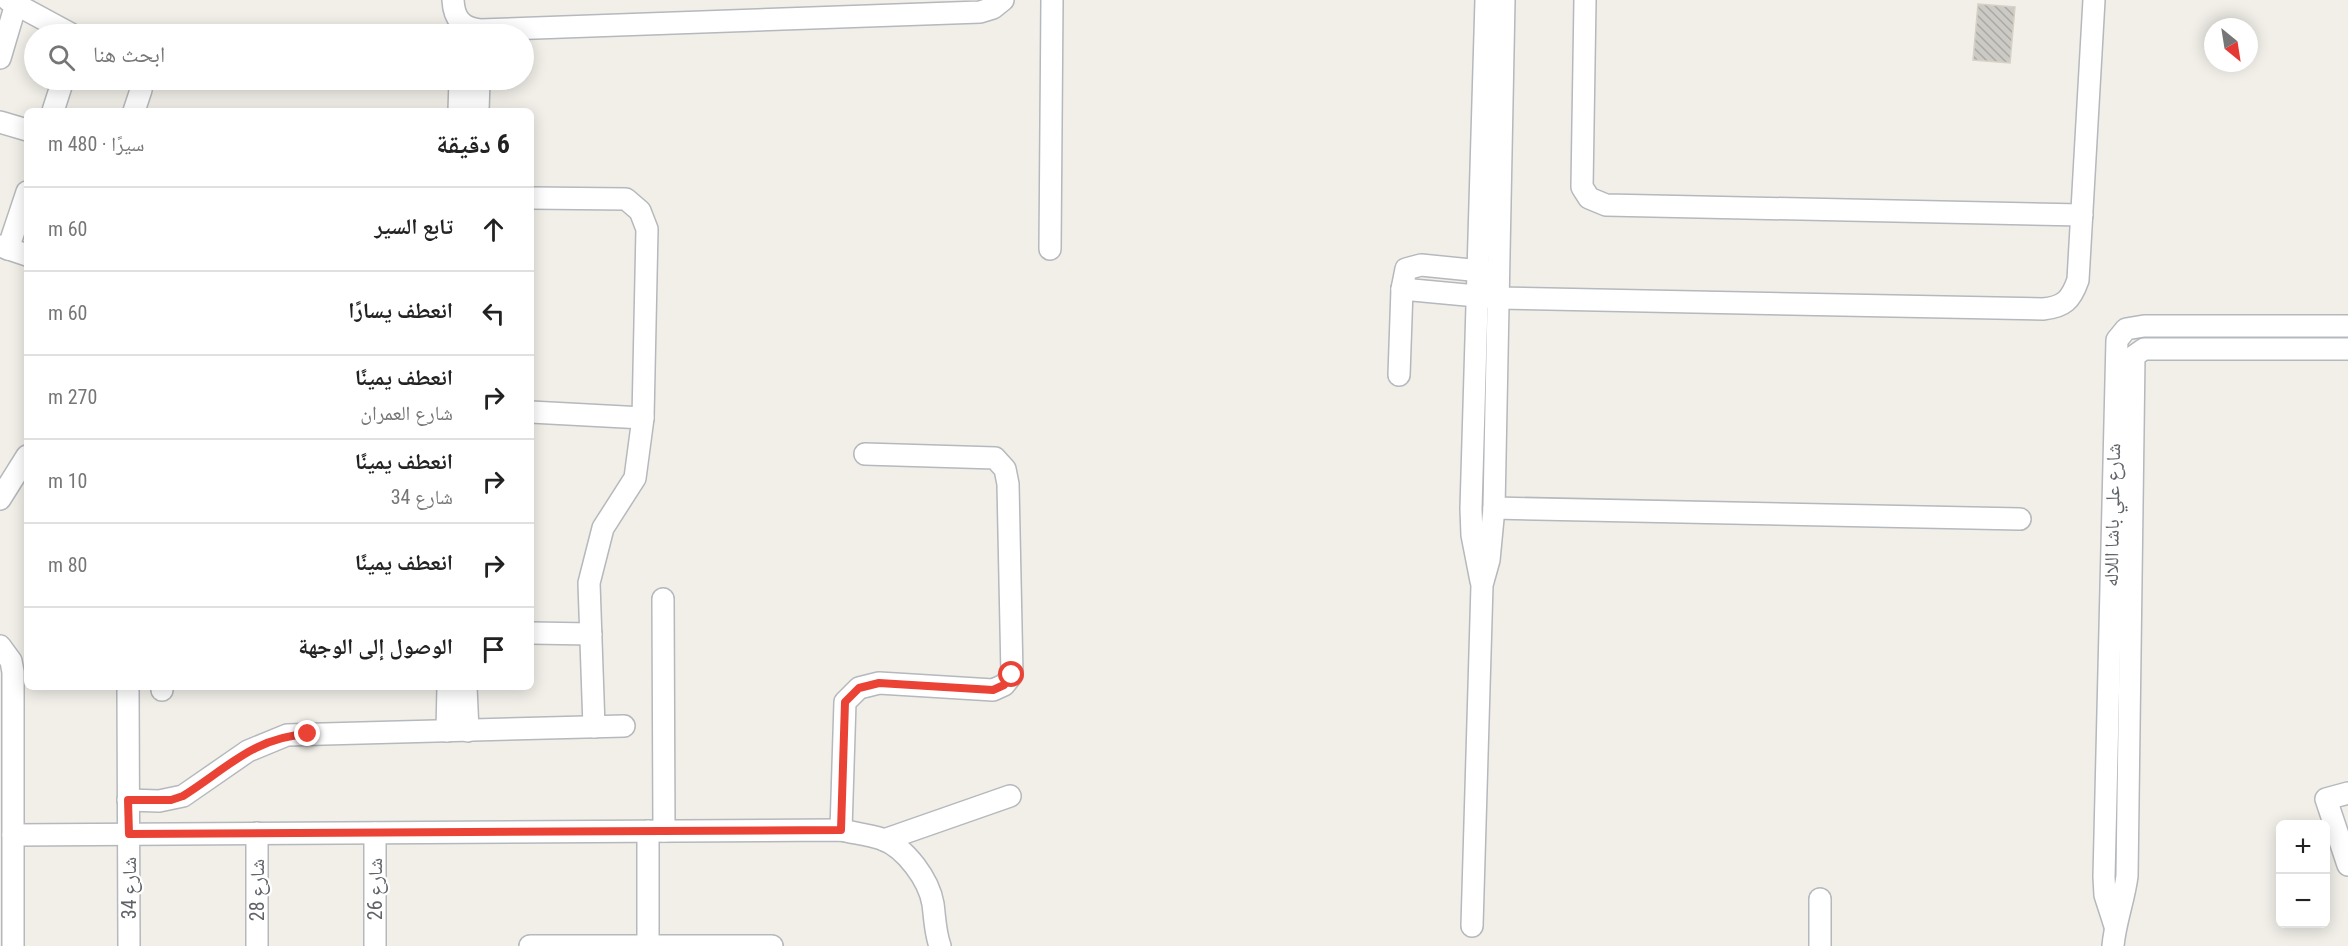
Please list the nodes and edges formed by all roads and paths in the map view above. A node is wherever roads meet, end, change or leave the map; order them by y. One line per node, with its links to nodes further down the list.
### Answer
1 (453, 0): 10 (street)
2 (1003, 0): 11 (street)
3 (1052, 0): 26 (street)
4 (1486, 0): 28 (street)
5 (1504, 0): 28 (street)
6 (1585, 0): 25 (street)
7 (2094, 0): 25 (street)
8 (12, 2): 9 (street); 12 (street)
9 (53, 24)
10 (463, 24)
11 (534, 29)
12 (0, 58)
13 (60, 90): 17 (street)
14 (141, 90): 18 (street)
15 (460, 90): 19 (street)
16 (479, 90): 20 (street)
17 (54, 108)
18 (135, 108)
19 (459, 108)
20 (478, 108)
21 (0, 122): 22 (street)
22 (24, 129)
23 (534, 198): 38 (street)
24 (24, 204): 27 (street)
25 (2082, 215): 31 (street)
26 (1050, 249)
27 (12, 250)
28 (1488, 271): 29 (street); 30 (street); 31 (street)
29 (1402, 289): 30 (street); 36 (street)
30 (1476, 296): 31 (street); 44 (street)
31 (1498, 298): 42 (street)
32 (2244, 326): 33 (street, شارع علي باشا اللاله); 34 (street); 68 (street, شارع علي باشا اللاله)
33 (2348, 327): 35 (street)
34 (2244, 349): 35 (street, شارع علي باشا اللاله); 68 (street, شارع علي باشا اللاله)
35 (2347, 349)
36 (1399, 375)
37 (534, 412): 38 (street)
38 (643, 418): 47 (street)
39 (865, 454): 58 (street)
40 (24, 461): 41 (street)
41 (0, 499)
42 (1494, 508): 43 (street); 44 (street)
43 (2020, 519)
44 (1482, 585): 67 (street)
45 (663, 599): 59 (street)
46 (534, 633): 47 (street)
47 (591, 634): 53 (street)
48 (0, 646): 63 (street)
49 (128, 690): 57 (street, شارع 34)
50 (449, 690): 54 (street)
51 (465, 690): 54 (street)
52 (624, 726): 53 (street)
53 (594, 727): 54 (street)
54 (458, 731): 57 (street)
55 (2348, 793): 65 (street)
56 (1010, 796): 64 (street)
57 (128, 800): 62 (street, شارع 34)
58 (841, 830): 59 (street); 64 (street)
59 (656, 831): 61 (street); 69 (street)
60 (257, 833): 61 (street); 62 (street); 72 (street, شارع 28)
61 (375, 833): 73 (street, شارع 26)
62 (129, 834): 63 (street); 71 (street, شارع 34)
63 (13, 835): 70 (street)
64 (884, 840): 76 (street)
65 (2348, 865)
66 (1820, 899): 77 (street)
67 (1472, 926)
68 (2114, 936)
69 (648, 944): 74 (street); 75 (street)
70 (13, 946)
71 (129, 946)
72 (257, 946)
73 (375, 946)
74 (530, 946)
75 (772, 946)
76 (940, 946)
77 (1821, 946)

